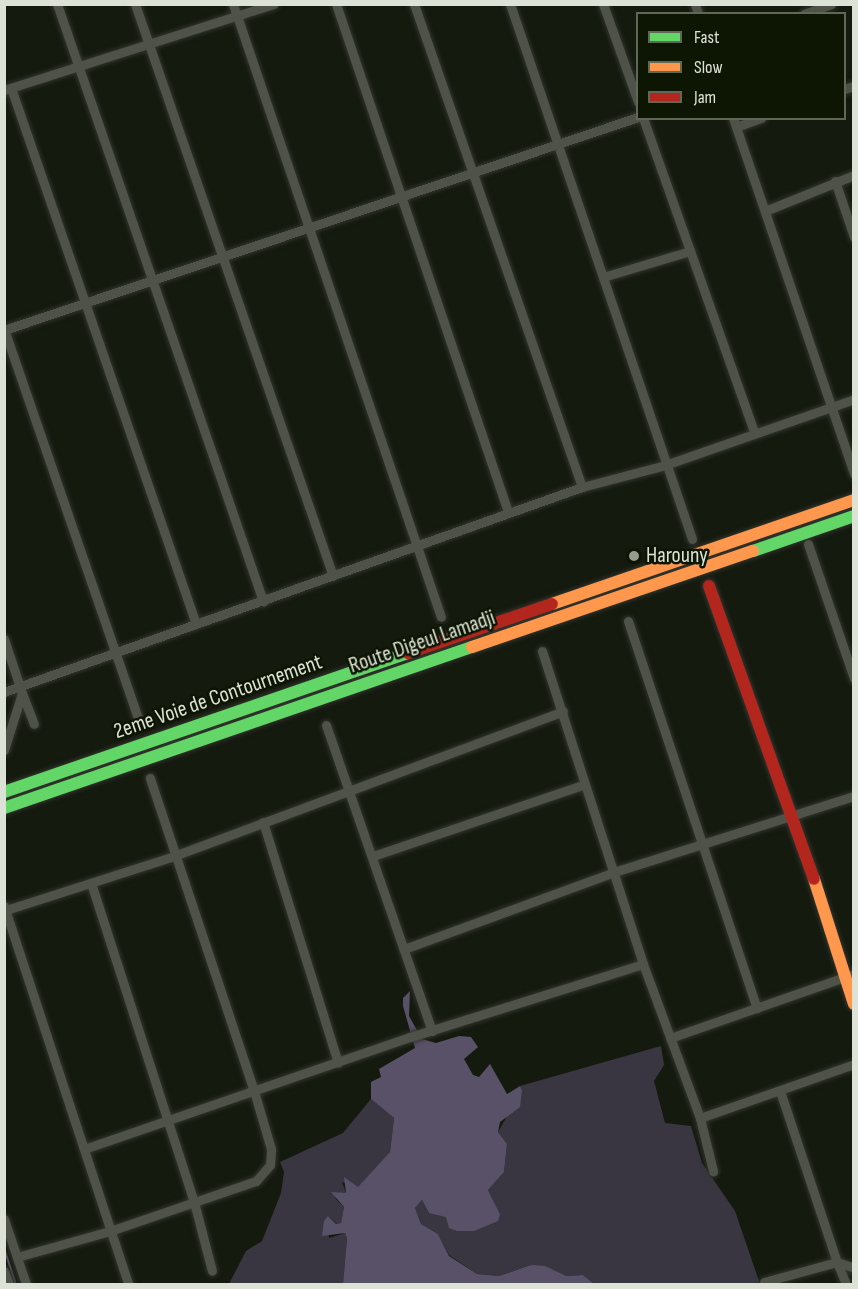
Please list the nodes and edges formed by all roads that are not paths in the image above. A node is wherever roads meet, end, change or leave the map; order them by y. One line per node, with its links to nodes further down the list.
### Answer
1 (57, 4): 13 (street)
2 (135, 4): 12 (street)
3 (233, 4): 11 (street)
4 (274, 4): 11 (street)
5 (336, 4): 24 (street)
6 (414, 4): 21 (street)
7 (510, 4): 20 (street)
8 (603, 4): 15 (street)
9 (831, 4): 10 (street)
10 (809, 12)
11 (237, 17): 12 (street); 26 (street)
12 (149, 43): 13 (street); 29 (street)
13 (78, 66): 14 (street); 31 (street)
14 (8, 89): 32 (street)
15 (636, 96)
16 (636, 118): 20 (street)
17 (644, 120): 28 (street)
18 (750, 120): 19 (street)
19 (735, 123): 25 (street)
20 (559, 145): 21 (street); 30 (street)
21 (473, 173): 24 (street); 39 (street)
22 (854, 175): 23 (street)
23 (836, 182): 25 (street); 27 (street)
24 (402, 196): 26 (street); 41 (street)
25 (765, 211): 35 (street)
26 (311, 229): 29 (street); 45 (street)
27 (854, 237)
28 (690, 251): 30 (street); 36 (street)
29 (221, 259): 31 (street); 46 (street)
30 (603, 277): 37 (street)
31 (153, 280): 32 (street); 48 (street)
32 (85, 303): 33 (street); 51 (street)
33 (5, 330): 54 (street)
34 (854, 399): 35 (street)
35 (831, 407): 36 (street); 38 (street)
36 (754, 432): 37 (street)
37 (665, 465): 39 (street); 43 (street)
38 (854, 474)
39 (582, 487): 41 (street)
40 (854, 500): 66 (main road, 2eme Voie de Contournement)
41 (508, 512): 45 (street)
42 (854, 516): 68 (main road, Route Digeul Lamadji)
43 (692, 539)
44 (808, 544): 55 (street)
45 (418, 547): 46 (street); 49 (street)
46 (333, 576): 48 (street)
47 (709, 586): 69 (main road)
48 (263, 601): 51 (street)
49 (441, 617)
50 (628, 621): 71 (street)
51 (196, 624): 54 (street)
52 (4, 639): 56 (street)
53 (542, 651): 58 (street)
54 (114, 652): 56 (street); 59 (street)
55 (854, 678)
56 (21, 689): 57 (street); 60 (street); 62 (street)
57 (4, 692)
58 (563, 711): 64 (street); 65 (street)
59 (140, 723)
60 (34, 724)
61 (326, 725): 65 (street)
62 (4, 750)
63 (150, 778): 72 (street)
64 (583, 784): 73 (street); 74 (street)
65 (351, 790): 70 (street); 73 (street)
66 (4, 792)
67 (854, 796): 69 (street)
68 (4, 808)
69 (793, 814): 71 (street); 79 (main road)
70 (263, 822): 72 (street); 84 (street)
71 (700, 844): 74 (street); 81 (street)
72 (174, 856): 75 (street); 86 (street)
73 (374, 856): 77 (street)
74 (614, 872): 77 (street); 78 (street)
75 (91, 883): 76 (street); 89 (street)
76 (5, 908): 90 (street)
77 (404, 949): 82 (street)
78 (643, 964): 82 (street); 83 (street)
79 (849, 975): 80 (main road); 81 (street)
80 (854, 1004)
81 (757, 1008): 83 (street)
82 (432, 1031): 84 (street)
83 (670, 1038): 88 (street)
84 (338, 1063): 86 (street)
85 (854, 1064): 87 (street)
86 (254, 1091): 89 (street); 92 (street)
87 (780, 1091): 88 (street); 96 (street)
88 (700, 1118): 91 (street)
89 (168, 1120): 90 (street); 92 (street)
90 (87, 1148): 94 (street)
91 (713, 1171)
92 (194, 1202): 94 (street); 99 (street)
93 (4, 1219): 95 (street)
94 (110, 1231): 95 (street); 103 (street)
95 (17, 1257): 102 (street)
96 (837, 1262): 97 (street); 100 (street); 104 (street)
97 (854, 1268)
98 (4, 1271): 101 (street)
99 (212, 1271)
100 (764, 1282)
101 (9, 1284)
102 (26, 1284)
103 (128, 1284)
104 (846, 1284)

